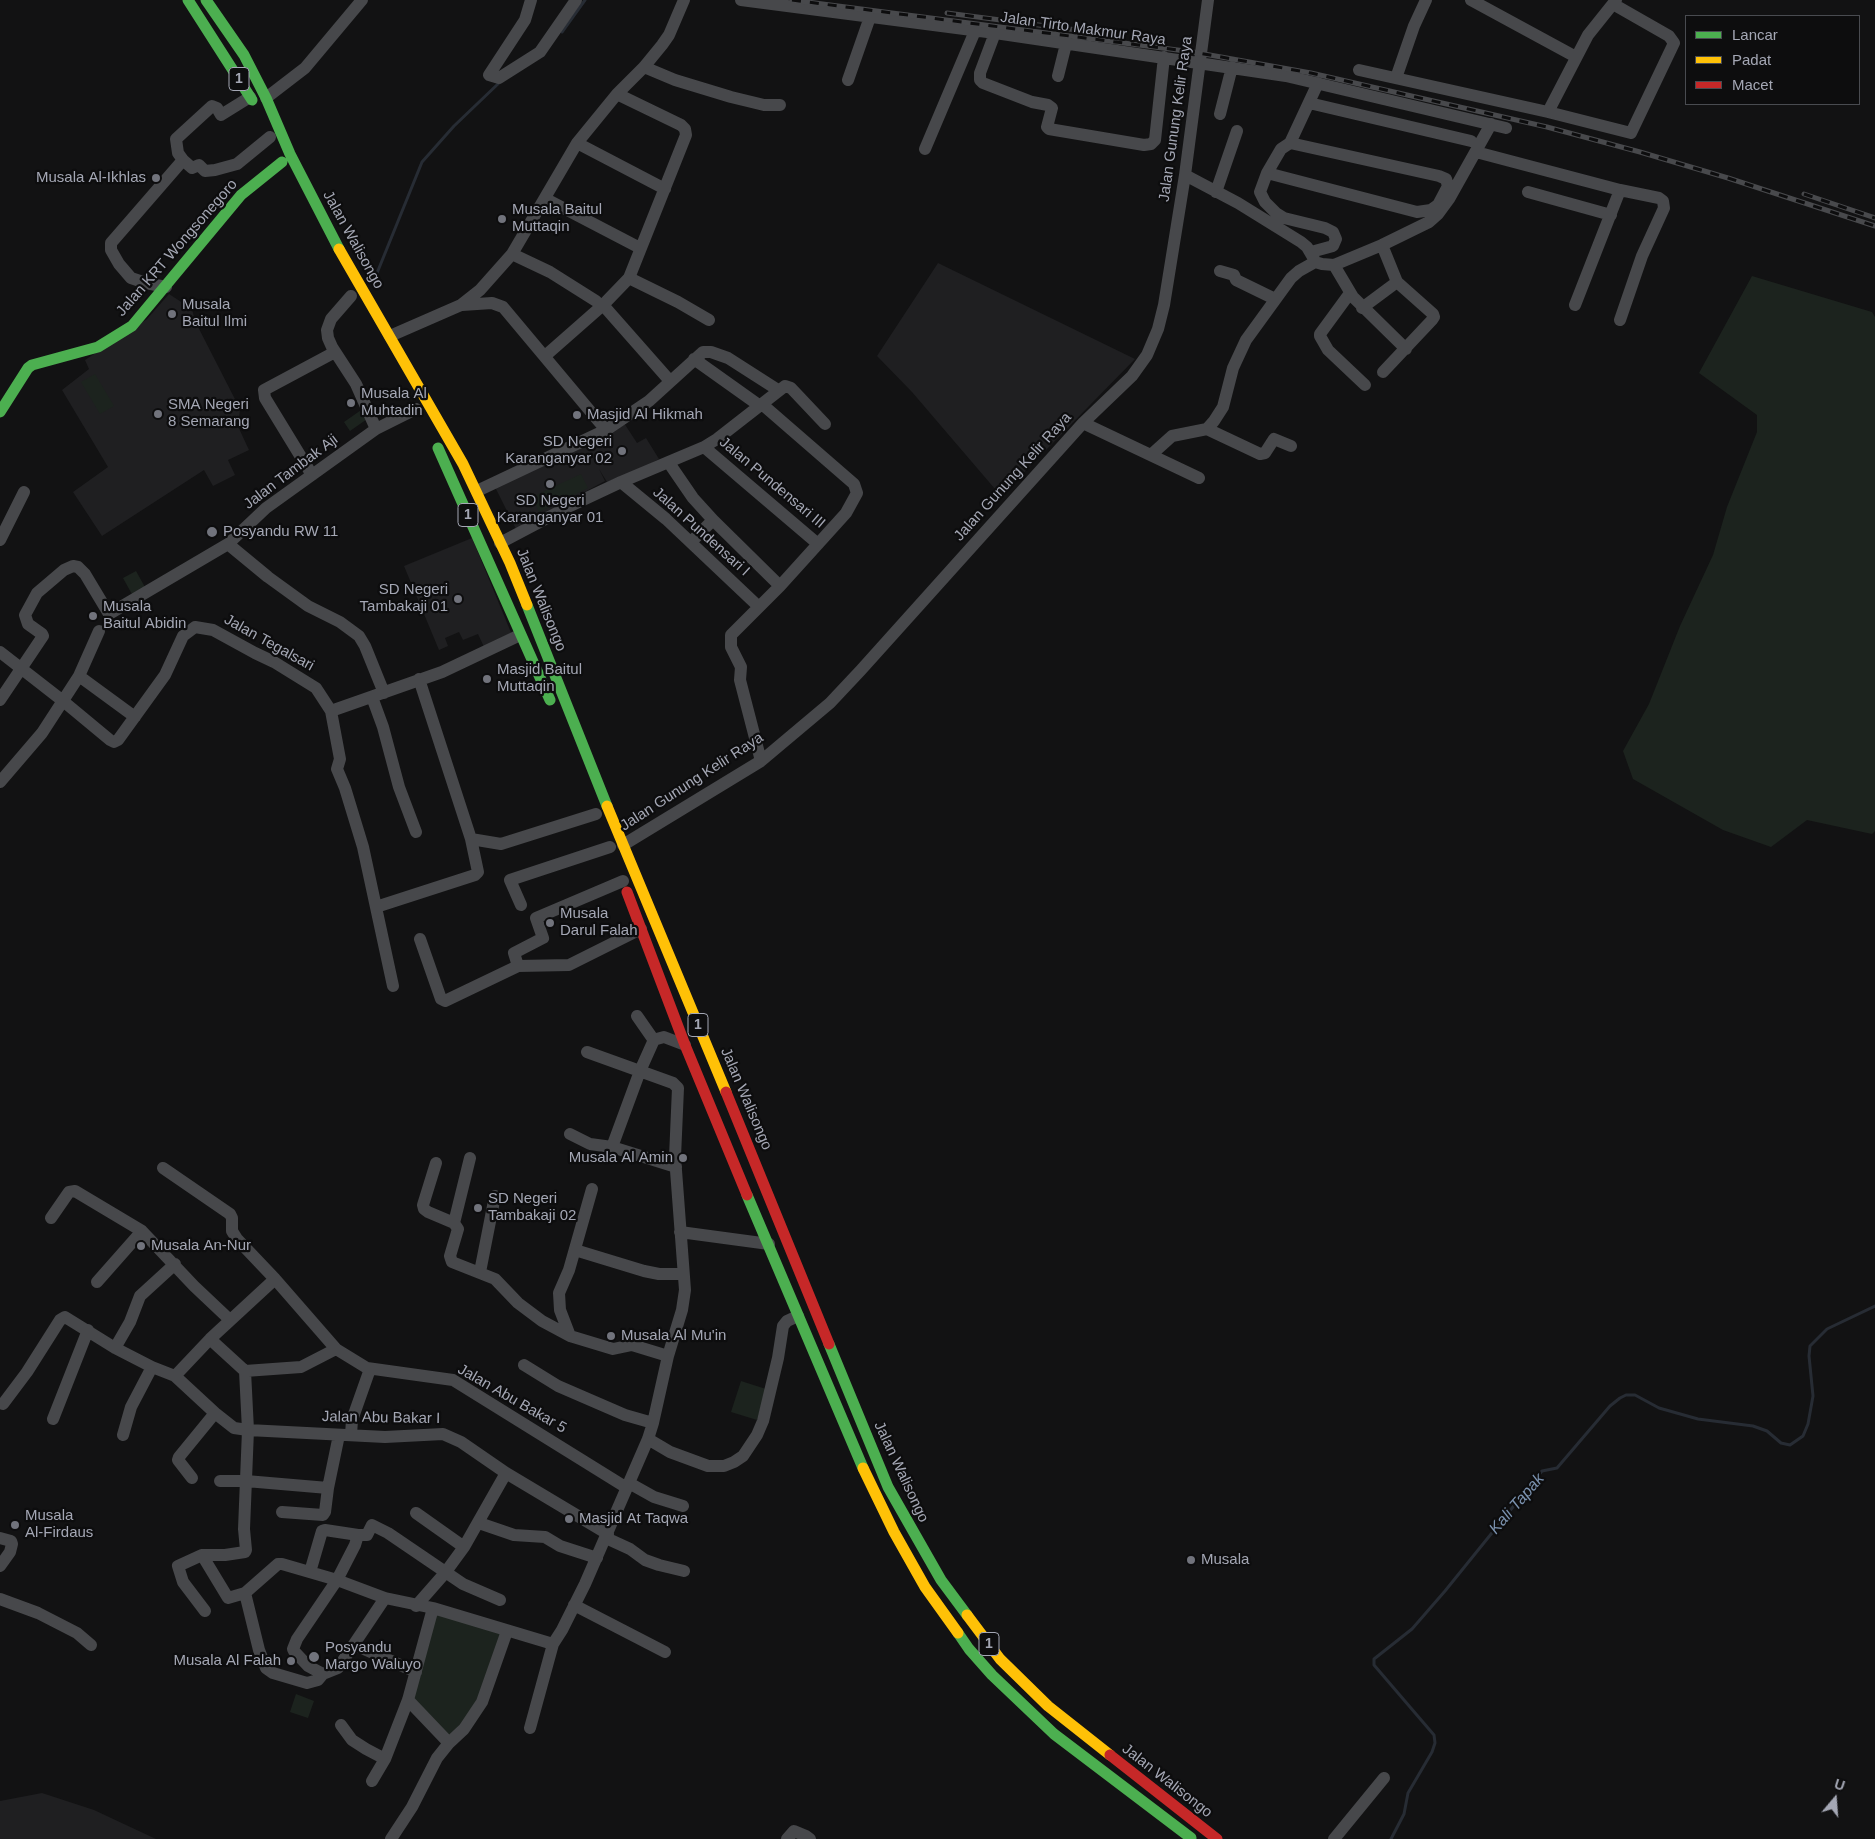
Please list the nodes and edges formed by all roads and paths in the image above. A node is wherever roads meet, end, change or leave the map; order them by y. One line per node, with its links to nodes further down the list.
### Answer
1 (188, 0): 26 (main road, 1)
2 (206, 0): 27 (main road, 1)
3 (362, 0): 27 (street)
4 (531, 0): 5 (street)
5 (576, 0)
6 (684, 0): 18 (street)
7 (741, 0): 12 (street, Jalan Tirto Makmur Raya)
8 (1208, 0): 44 (street, Jalan Gunung Kelir Raya)
9 (1426, 0): 22 (street)
10 (1471, 0): 17 (street)
11 (1615, 2): 17 (street); 30 (street)
12 (870, 17): 13 (street, Jalan Tirto Makmur Raya); 23 (street)
13 (975, 31): 14 (street, Jalan Tirto Makmur Raya); 40 (street)
14 (995, 33): 15 (street, Jalan Tirto Makmur Raya); 16 (street)
15 (1066, 44): 16 (street, Jalan Tirto Makmur Raya); 21 (street)
16 (1164, 57): 19 (street, Jalan Tirto Makmur Raya)
17 (1576, 57): 30 (street)
18 (644, 67): 25 (street); 29 (street)
19 (1232, 67): 24 (street, Jalan Tirto Makmur Raya); 32 (street)
20 (1359, 70): 22 (street)
21 (1058, 76)
22 (1396, 78): 30 (street)
23 (848, 80)
24 (1318, 83): 28 (street); 33 (street, Jalan Tirto Makmur Raya)
25 (617, 94): 37 (street); 45 (street)
26 (250, 97): 31 (main road, 1); 42 (street)
27 (266, 98): 41 (main road, 1)
28 (1309, 103): 38 (street); 39 (street)
29 (780, 105)
30 (1548, 112)
31 (258, 113)
32 (1220, 114)
33 (1491, 124): 34 (street, Jalan Tirto Makmur Raya); 39 (street)
34 (1506, 128)
35 (1236, 131): 47 (street)
36 (268, 133): 41 (main road, 1); 42 (street)
37 (577, 143): 45 (street); 49 (street)
38 (1290, 143): 43 (street); 43 (street)
39 (1474, 146): 46 (street); 51 (street)
40 (925, 149)
41 (286, 158): 52 (main road, Jalan Walisongo / 1); 61 (main road, Jalan KRT Wongsonegoro)
42 (183, 160): 61 (street)
43 (1267, 174): 55 (street)
44 (1185, 175): 47 (street); 83 (street, Jalan Gunung Kelir Raya)
45 (665, 189): 53 (street)
46 (1620, 190): 50 (street); 70 (street)
47 (1216, 192): 55 (street)
48 (1528, 192): 50 (street)
49 (546, 198): 53 (street); 54 (street)
50 (1611, 214): 67 (street)
51 (1382, 245): 57 (street); 60 (street)
52 (331, 246): 56 (main road, Jalan Walisongo / 1); 71 (main road, Jalan Walisongo / 1)
53 (640, 248): 59 (street)
54 (512, 254): 65 (street); 66 (street)
55 (1313, 257): 57 (street); 64 (street)
56 (335, 265)
57 (1334, 265): 62 (street)
58 (1220, 271): 64 (street)
59 (629, 278): 65 (street); 69 (street)
60 (1397, 282): 68 (street); 72 (street)
61 (166, 286): 82 (main road, Jalan KRT Wongsonegoro)
62 (1350, 293): 68 (street); 78 (street)
63 (351, 296): 73 (street)
64 (1275, 300): 85 (street)
65 (599, 303): 74 (street); 77 (street)
66 (460, 305): 71 (street); 74 (street)
67 (1575, 305)
68 (1362, 308): 72 (street)
69 (709, 320)
70 (1620, 320)
71 (390, 336): 96 (main road, Jalan Walisongo / 1)
72 (1406, 349): 76 (street)
73 (335, 352): 86 (street); 93 (street)
74 (545, 356): 87 (street)
75 (690, 363): 77 (street); 79 (street); 80 (street)
76 (1383, 372)
77 (670, 381): 87 (street)
78 (1365, 385)
79 (778, 390): 80 (street); 84 (street)
80 (762, 405): 90 (street); 103 (street)
81 (416, 409): 86 (street, Jalan Tambak Aji)
82 (0, 412)
83 (1084, 423): 91 (street); 118 (street, Jalan Gunung Kelir Raya)
84 (826, 424)
85 (1207, 428): 89 (street); 91 (street)
86 (376, 429): 93 (street, Jalan Tambak Aji)
87 (606, 430): 96 (street)
88 (434, 439): 107 (main road, Jalan Walisongo / 1)
89 (1291, 446)
90 (704, 447): 92 (street); 103 (street, Jalan Pundensari III)
91 (1152, 454): 94 (street)
92 (670, 463): 95 (street); 98 (street)
93 (312, 475): 102 (street, Jalan Tambak Aji)
94 (1199, 478)
95 (621, 482): 100 (street, Jalan Pundensari I); 101 (street)
96 (477, 491): 101 (main road, Jalan Walisongo / 1)
97 (24, 492): 99 (street)
98 (713, 520): 100 (street); 104 (street)
99 (0, 540)
100 (691, 542): 105 (street, Jalan Pundensari I)
101 (500, 543): 123 (main road, Jalan Walisongo / 1)
102 (228, 544): 109 (street, Jalan Tambak Aji); 112 (street)
103 (818, 544): 104 (street)
104 (780, 586): 105 (street)
105 (759, 606): 118 (street)
106 (99, 631): 110 (street)
107 (520, 635): 111 (street); 115 (main road, Jalan Walisongo / 1)
108 (0, 652): 109 (street, Jalan Tegalsari)
109 (22, 669): 113 (street); 114 (street, Jalan Tegalsari)
110 (78, 676): 114 (street); 117 (street)
111 (419, 679): 112 (street); 122 (street)
112 (378, 695): 116 (street); 121 (street)
113 (0, 700)
114 (63, 701): 117 (street, Jalan Tegalsari); 119 (street)
115 (553, 706)
116 (331, 711): 117 (street, Jalan Tegalsari); 127 (street)
117 (135, 717)
118 (761, 761): 123 (street, Jalan Gunung Kelir Raya)
119 (0, 782)
120 (597, 814): 122 (street)
121 (416, 832)
122 (472, 839): 127 (street)
123 (623, 845): 124 (main road); 224 (main road, Jalan Walisongo / 1)
124 (610, 847): 126 (street)
125 (621, 876): 128 (main road, Jalan Walisongo / 1); 130 (street)
126 (520, 905)
127 (376, 907): 131 (street)
128 (640, 929): 130 (street); 134 (main road, Jalan Walisongo / 1)
129 (420, 939): 130 (street)
130 (518, 966)
131 (393, 986)
132 (637, 1016): 133 (street)
133 (653, 1040): 134 (street); 136 (street)
134 (685, 1045): 149 (main road, Jalan Walisongo / 1)
135 (587, 1052): 136 (street)
136 (640, 1071): 138 (street); 141 (street)
137 (570, 1134): 138 (street)
138 (612, 1147): 141 (street)
139 (470, 1158): 146 (street)
140 (436, 1162): 146 (street)
141 (676, 1167): 148 (street)
142 (163, 1168): 154 (street, Jalan Abu Bakar 5)
143 (592, 1190): 150 (street)
144 (495, 1196): 152 (street)
145 (51, 1218): 147 (street)
146 (454, 1224): 152 (street)
147 (142, 1231): 151 (street); 155 (street)
148 (680, 1232): 149 (street); 153 (street)
149 (769, 1244): 156 (main road, Jalan Walisongo / 1)
150 (575, 1250): 153 (street); 159 (street)
151 (175, 1264): 157 (street); 161 (street)
152 (480, 1272): 159 (street)
153 (683, 1274): 163 (street)
154 (275, 1280): 157 (street); 162 (street, Jalan Abu Bakar 5)
155 (97, 1282)
156 (798, 1316): 176 (street); 223 (main road, Jalan Walisongo / 1)
157 (230, 1320): 160 (street)
158 (88, 1330): 161 (street); 169 (street); 171 (street)
159 (570, 1336): 163 (street)
160 (210, 1339): 167 (street); 168 (street)
161 (115, 1348): 165 (street)
162 (336, 1349): 166 (street, Jalan Abu Bakar 5); 167 (street)
163 (668, 1356): 172 (street)
164 (524, 1365): 172 (street)
165 (152, 1367): 168 (street); 174 (street)
166 (370, 1369): 175 (street); 181 (street, Jalan Abu Bakar 5)
167 (245, 1371): 173 (street)
168 (175, 1376): 170 (street, Jalan Abu Bakar I)
169 (3, 1404)
170 (215, 1413): 173 (street, Jalan Abu Bakar I); 178 (street)
171 (53, 1419)
172 (653, 1423): 176 (street)
173 (248, 1430): 175 (street, Jalan Abu Bakar I); 180 (street)
174 (123, 1434)
175 (345, 1435): 177 (street, Jalan Abu Bakar I); 182 (street)
176 (648, 1439): 181 (street)
177 (506, 1472): 186 (street); 188 (street, Jalan Abu Bakar I)
178 (192, 1478)
179 (220, 1481): 180 (street)
180 (246, 1481): 182 (street); 191 (street)
181 (628, 1486): 183 (street, Jalan Abu Bakar 5); 188 (street)
182 (328, 1488): 184 (street)
183 (683, 1506)
184 (282, 1512)
185 (416, 1513): 190 (street)
186 (478, 1523): 190 (street); 192 (street)
187 (358, 1535): 195 (street); 196 (street); 197 (street)
188 (607, 1536): 192 (street); 194 (street, Jalan Abu Bakar I)
189 (0, 1538): 193 (street)
190 (464, 1547): 196 (street)
191 (202, 1556): 198 (street); 205 (street)
192 (597, 1558): 202 (street)
193 (0, 1566)
194 (684, 1571)
195 (310, 1572): 197 (street); 198 (street)
196 (445, 1573): 201 (street); 203 (street)
197 (337, 1580): 199 (street); 212 (street)
198 (245, 1593): 212 (street)
199 (386, 1598): 203 (street); 209 (street)
200 (0, 1599): 208 (street)
201 (500, 1600)
202 (574, 1605): 207 (street); 210 (street)
203 (416, 1606): 204 (street)
204 (433, 1608): 206 (street); 211 (street)
205 (205, 1611)
206 (507, 1631): 207 (street); 216 (street)
207 (553, 1644): 215 (street)
208 (92, 1645)
209 (355, 1645): 211 (street); 212 (street)
210 (665, 1652)
211 (416, 1672): 213 (street)
212 (323, 1674)
213 (408, 1700): 216 (street); 217 (street)
214 (341, 1725): 217 (street)
215 (530, 1728)
216 (449, 1743): 220 (street)
217 (384, 1759): 219 (street)
218 (1384, 1778): 225 (street)
219 (372, 1782)
220 (391, 1839)
221 (787, 1839): 222 (street)
222 (810, 1839)
223 (1192, 1839)
224 (1218, 1839)
225 (1334, 1839)

